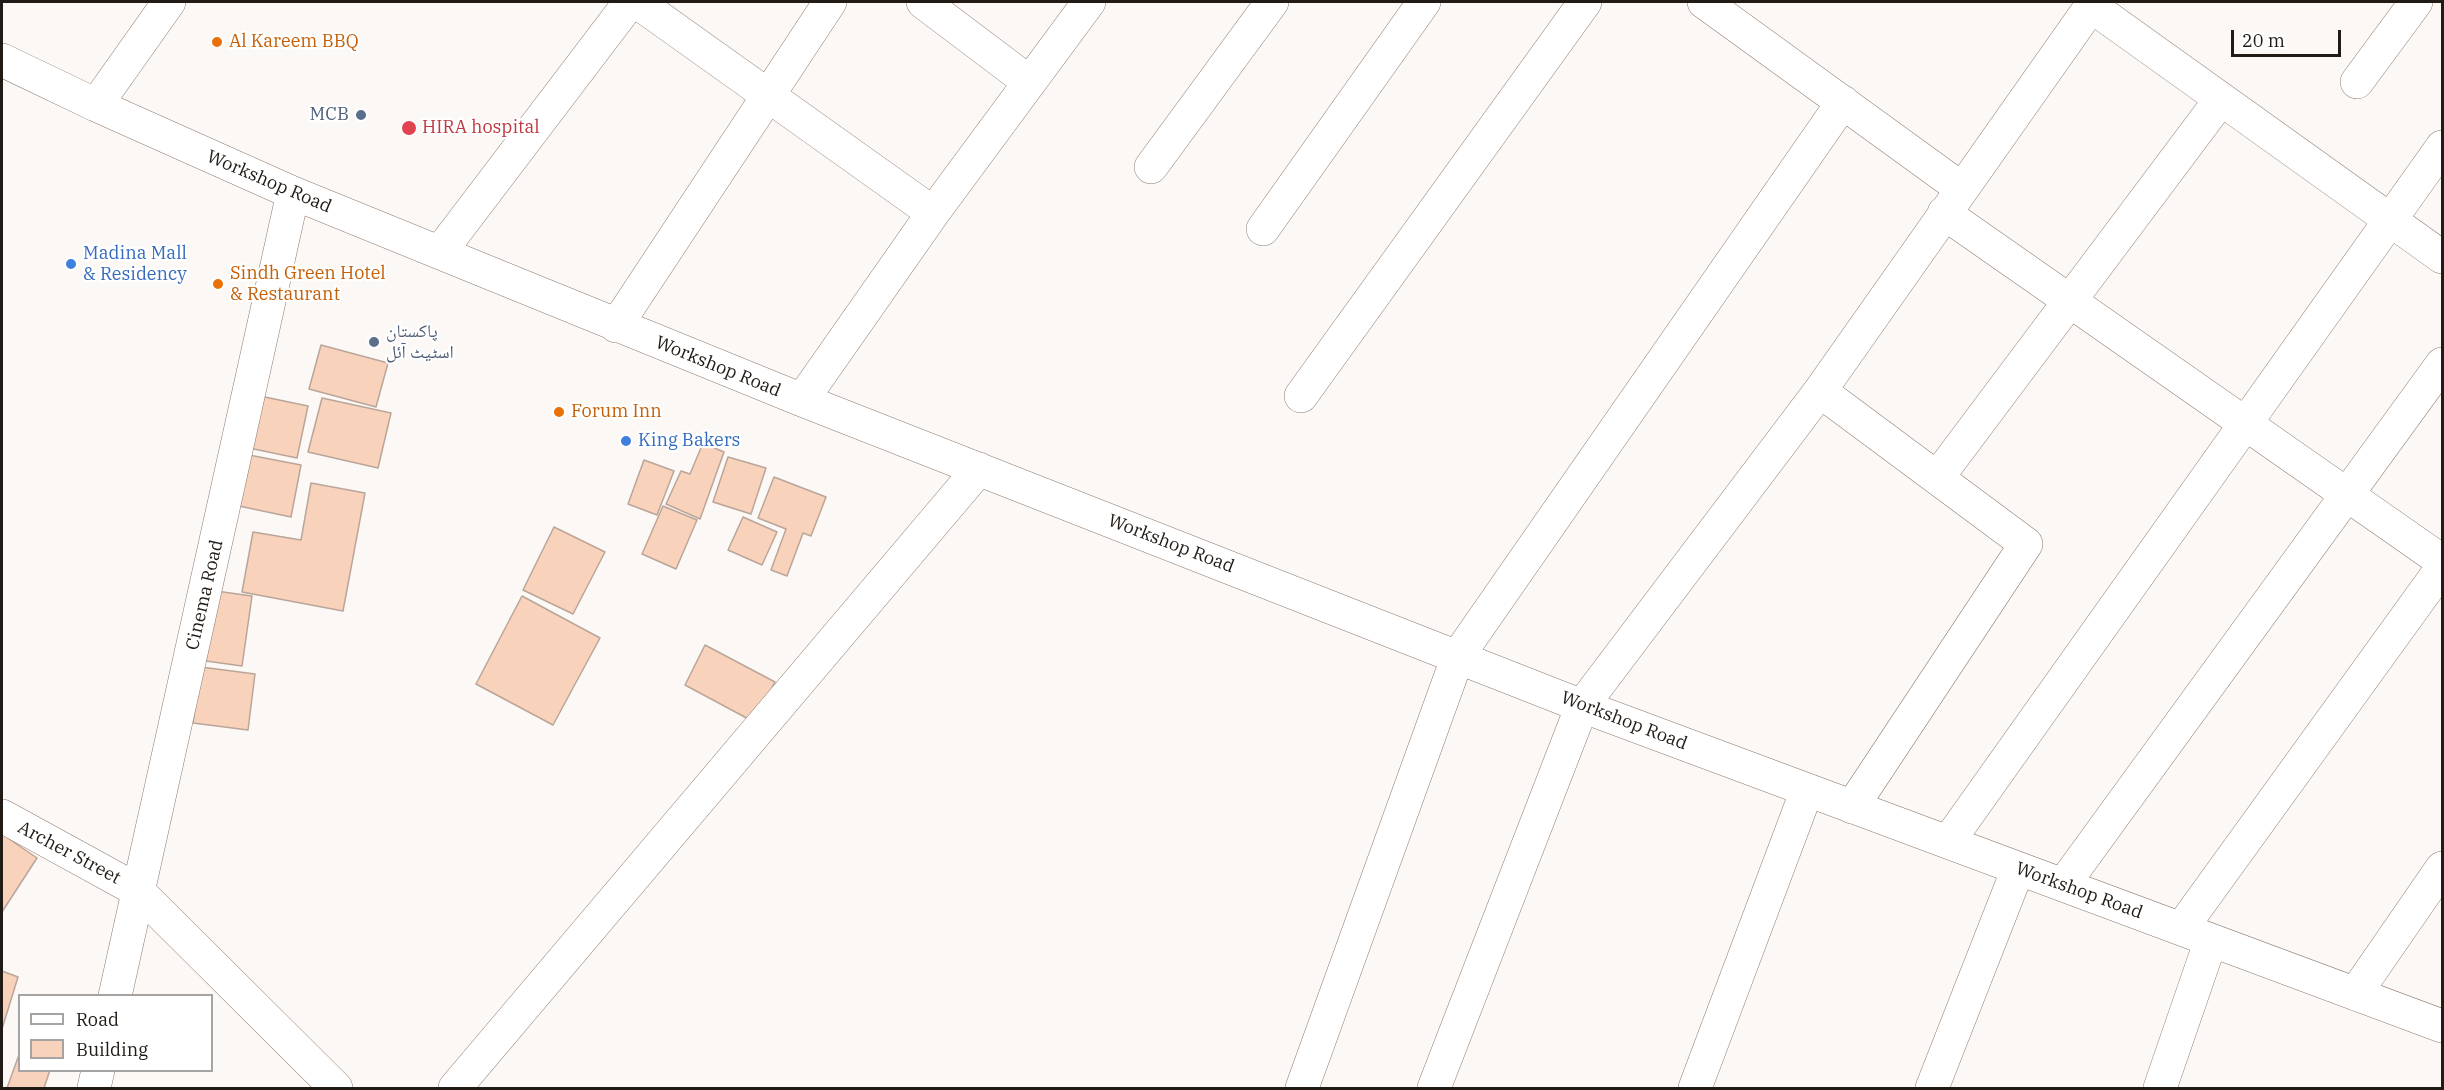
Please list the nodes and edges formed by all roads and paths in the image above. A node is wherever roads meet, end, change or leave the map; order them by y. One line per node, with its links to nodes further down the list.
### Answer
1 (169, 2): 19 (street)
2 (630, 2): 27 (street)
3 (637, 2): 16 (street)
4 (830, 2): 16 (street)
5 (923, 2): 14 (street)
6 (1089, 2): 14 (street)
7 (1272, 2): 21 (street)
8 (1424, 2): 26 (street)
9 (1585, 2): 33 (street)
10 (2415, 2): 15 (street)
11 (2092, 4): 17 (street); 23 (street)
12 (1726, 8): 18 (street)
13 (2, 60): 19 (street, Workshop Road)
14 (1029, 82): 24 (street)
15 (2357, 82)
16 (769, 95): 24 (street); 30 (street)
17 (2221, 99): 25 (street); 29 (street)
18 (1843, 102): 23 (street); 41 (street)
19 (96, 105): 22 (street, Workshop Road)
20 (2442, 147): 25 (street)
21 (1151, 167)
22 (293, 193): 27 (street, Workshop Road); 50 (street, Cinema Road)
23 (1953, 201): 29 (street); 32 (street)
24 (933, 213): 34 (street)
25 (2391, 220): 28 (street); 35 (street)
26 (1263, 229)
27 (440, 252): 30 (street, Workshop Road)
28 (2442, 257)
29 (2070, 300): 35 (street); 37 (street)
30 (616, 326): 34 (street, Workshop Road)
31 (2442, 364): 38 (street)
32 (1820, 391): 37 (street); 42 (street)
33 (1301, 396)
34 (802, 400): 36 (street, Workshop Road)
35 (2246, 424): 38 (street); 46 (street)
36 (979, 470): 41 (street, Workshop Road); 58 (street)
37 (1937, 478): 44 (street)
38 (2347, 495): 39 (street); 49 (street)
39 (2442, 561)
40 (2442, 568): 51 (street)
41 (1458, 656): 42 (street, Workshop Road); 59 (street)
42 (1582, 706): 43 (street, Workshop Road); 60 (street)
43 (1807, 790): 44 (street, Workshop Road); 61 (street)
44 (1852, 807): 46 (street, Workshop Road)
45 (2, 816): 50 (street, Archer Street)
46 (1948, 842): 48 (street, Workshop Road)
47 (2442, 868): 53 (street)
48 (2018, 869): 49 (street, Workshop Road); 62 (street)
49 (2062, 885): 51 (street, Workshop Road)
50 (137, 890): 52 (street, Cinema Road); 57 (street, Archer Street)
51 (2196, 935): 53 (street, Workshop Road); 63 (street)
52 (115, 994)
53 (2355, 994): 54 (street, Workshop Road)
54 (2442, 1026)
55 (98, 1072): 56 (street)
56 (94, 1089)
57 (336, 1089)
58 (455, 1089)
59 (1302, 1089)
60 (1434, 1089)
61 (1695, 1089)
62 (1932, 1089)
63 (2160, 1089)

